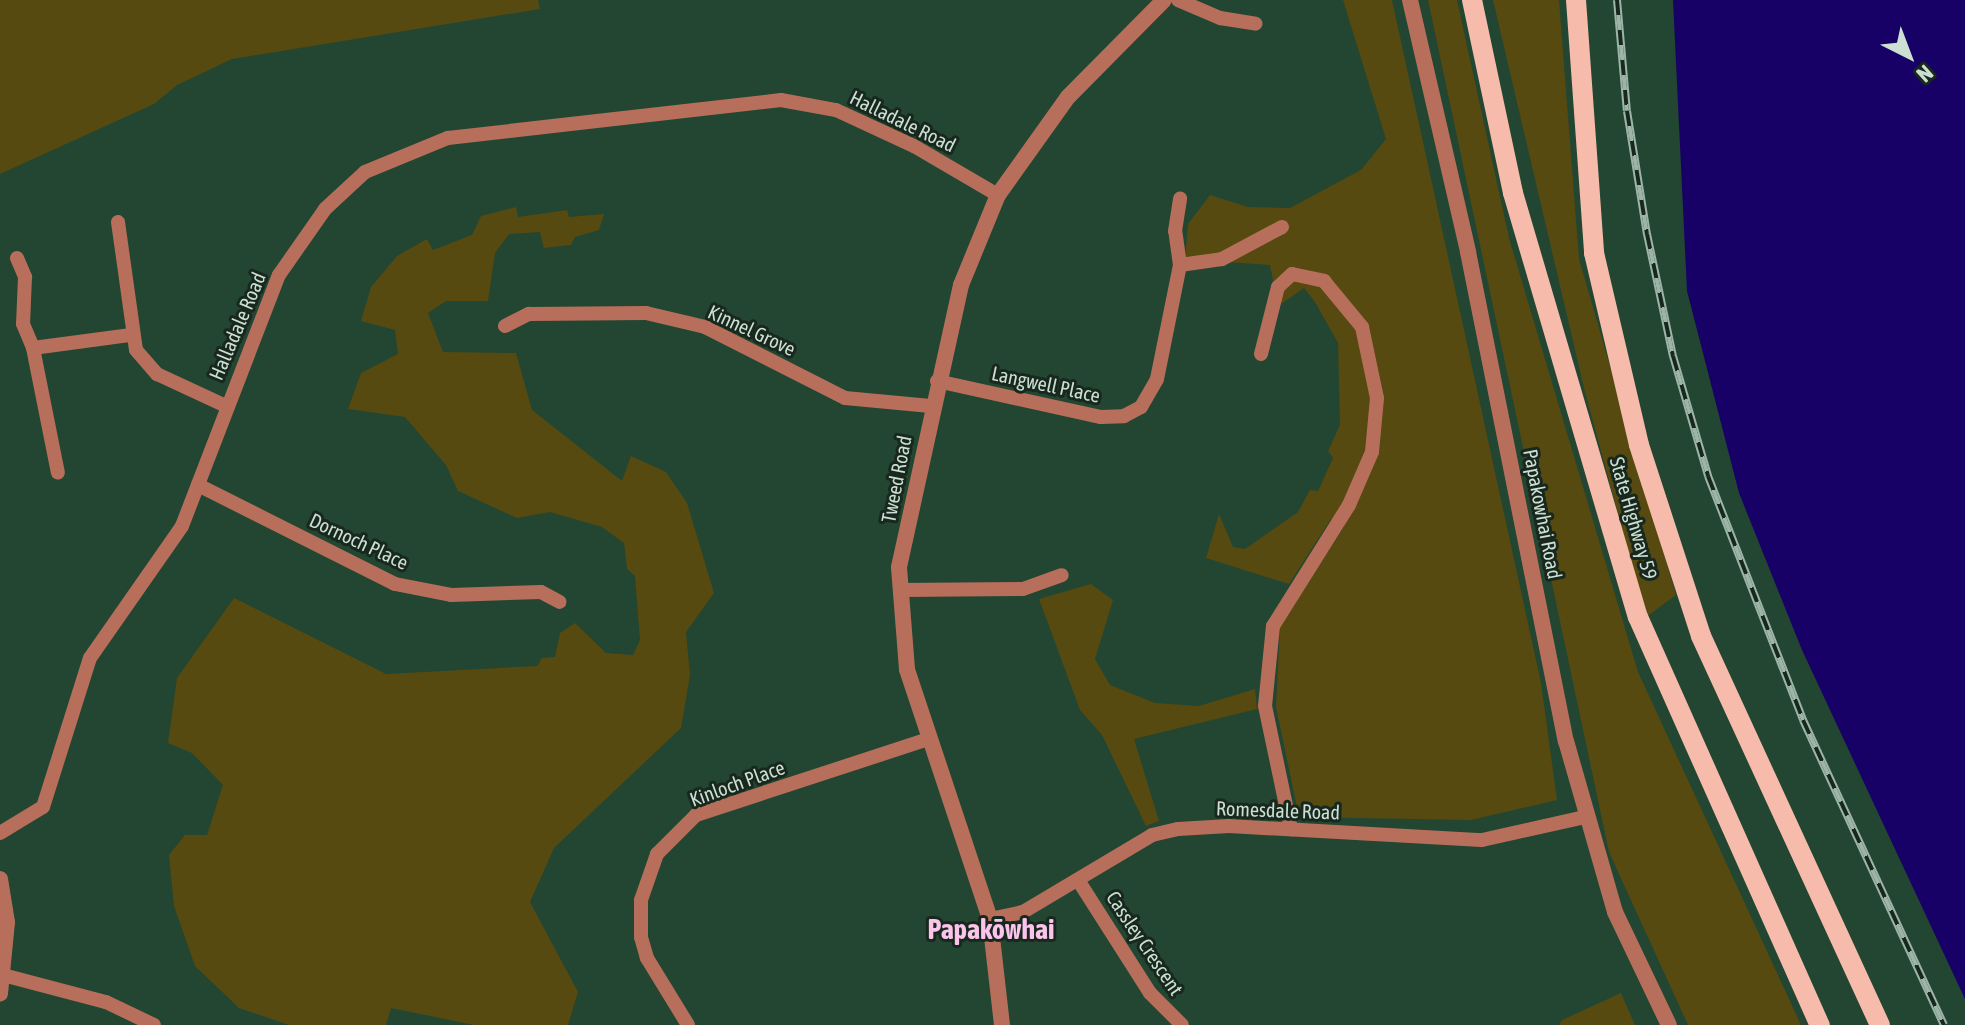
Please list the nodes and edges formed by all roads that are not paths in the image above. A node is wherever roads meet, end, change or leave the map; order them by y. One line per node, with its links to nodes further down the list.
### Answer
1 (1164, 0): 7 (street, Tweed Road)
2 (1178, 0): 6 (street)
3 (1410, 0): 26 (street, Papakowhai Road)
4 (1472, 0): 39 (main road, State Highway 59)
5 (1576, 0): 40 (main road, State Highway 59)
6 (1256, 24)
7 (998, 195): 17 (street, Tweed Road); 18 (street, Halladale Road)
8 (1180, 198): 12 (street, Langwell Place)
9 (118, 222): 14 (street)
10 (1282, 227): 12 (street)
11 (17, 258): 15 (street)
12 (1180, 265): 17 (street, Langwell Place)
13 (505, 326): 19 (street, Kinnel Grove)
14 (131, 335): 15 (street); 18 (street)
15 (33, 348): 20 (street)
16 (1261, 354): 27 (street)
17 (937, 381): 19 (street, Tweed Road)
18 (226, 406): 21 (street, Halladale Road)
19 (931, 406): 23 (street, Tweed Road)
20 (58, 473)
21 (198, 485): 24 (street, Dornoch Place); 28 (street, Halladale Road)
22 (1062, 575): 23 (street)
23 (900, 590): 25 (street, Tweed Road)
24 (560, 602)
25 (928, 739): 31 (street, Tweed Road); 35 (street, Kinloch Place)
26 (1585, 817): 27 (street, Romesdale Road); 38 (street, Papakowhai Road)
27 (1291, 829): 30 (street, Romesdale Road)
28 (0, 833)
29 (0, 879): 32 (street)
30 (1078, 880): 31 (street, Romesdale Road); 37 (street, Cassley Crescent)
31 (990, 919): 36 (street, Tweed Road)
32 (3, 975): 33 (street); 34 (street)
33 (0, 994)
34 (154, 1025)
35 (688, 1025)
36 (1002, 1025)
37 (1182, 1025)
38 (1669, 1025)
39 (1820, 1025)
40 (1880, 1025)

